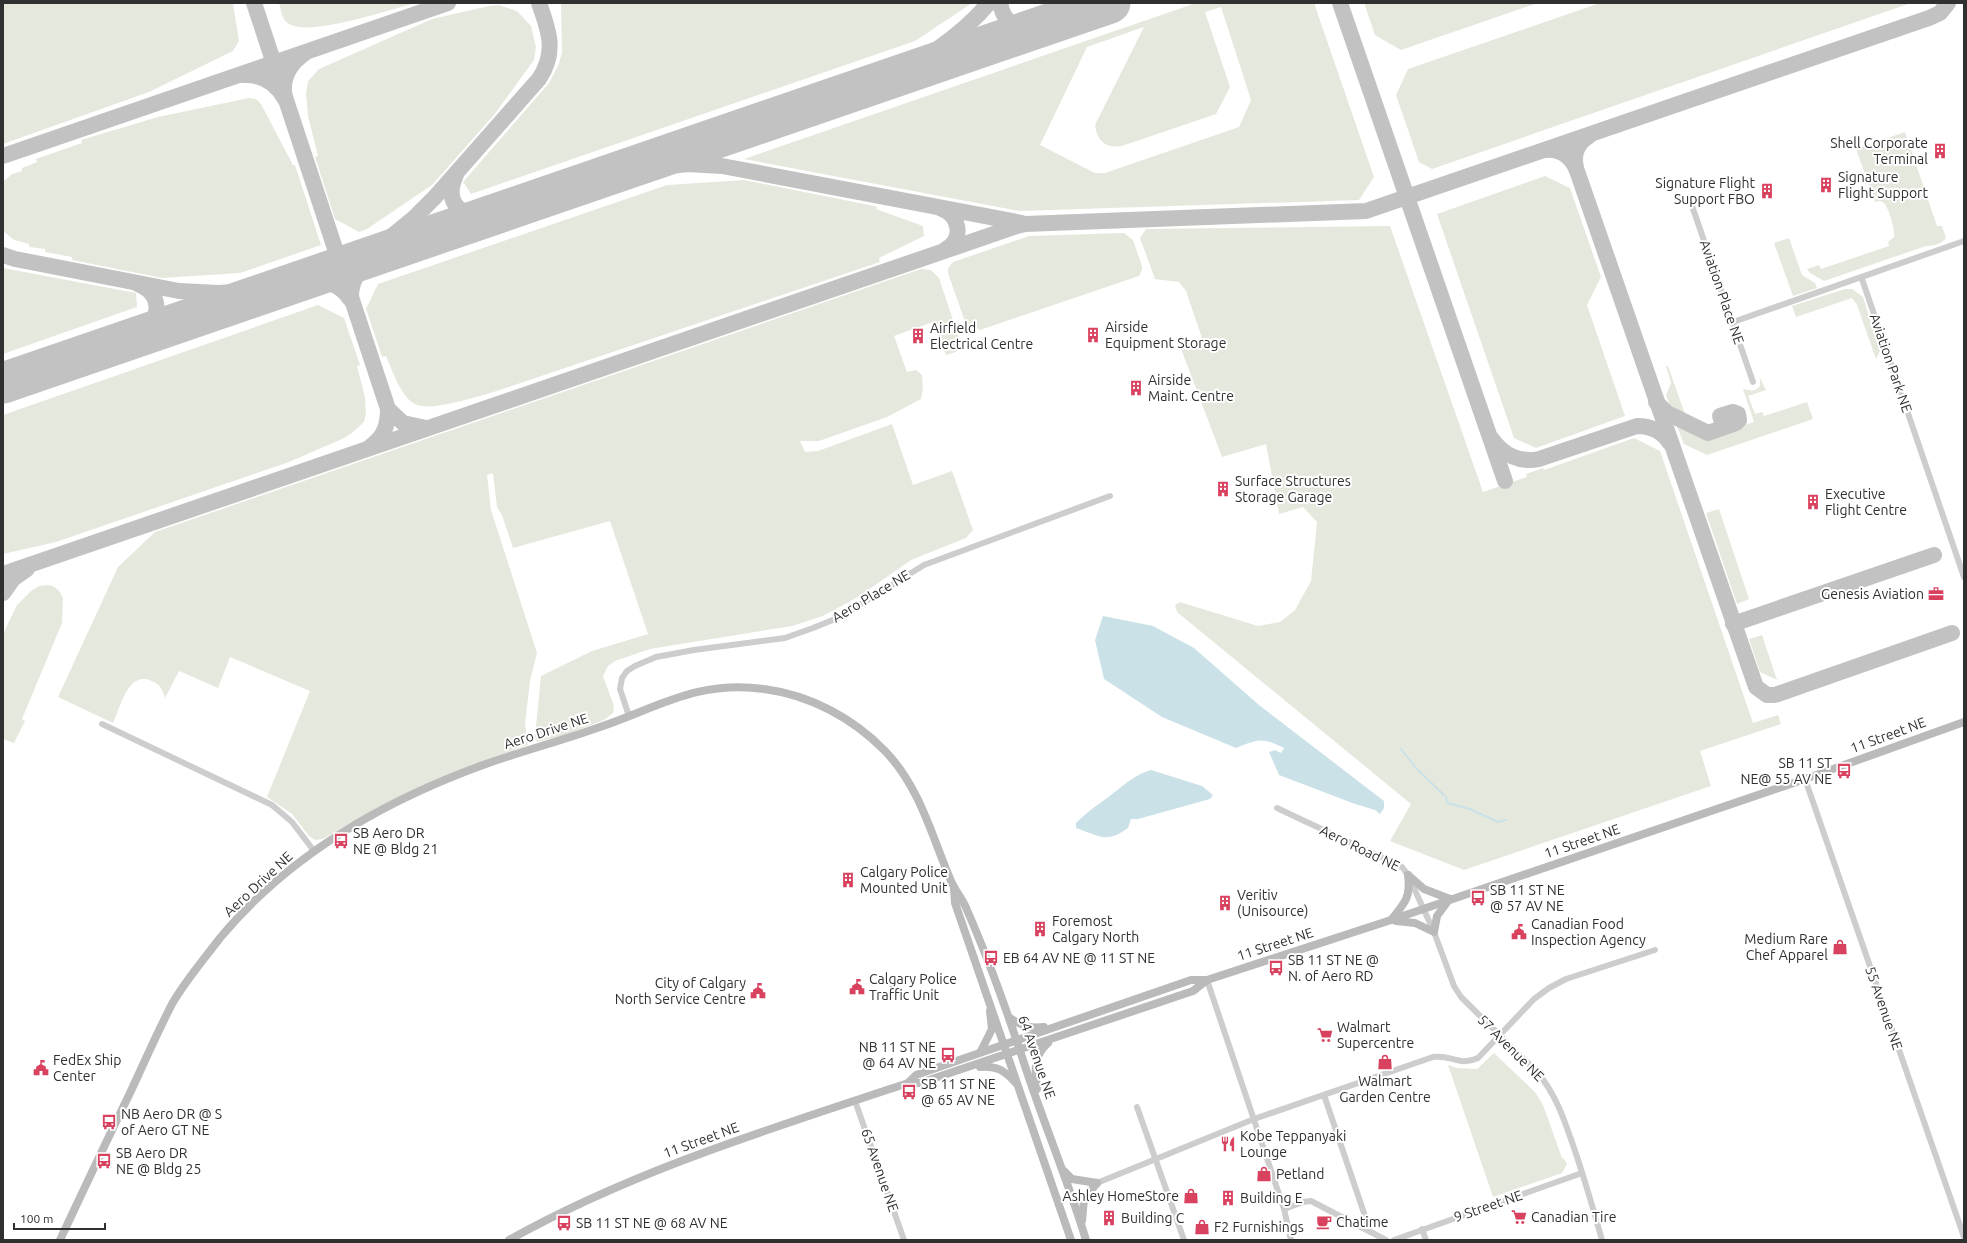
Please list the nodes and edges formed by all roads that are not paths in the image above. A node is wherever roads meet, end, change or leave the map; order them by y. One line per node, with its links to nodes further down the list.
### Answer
1 (1691, 203): 4 (street, Aviation Place NE)
2 (1964, 243): 3 (street)
3 (1862, 279): 4 (street); 7 (street, Aviation Park NE)
4 (1733, 322): 5 (street, Aviation Place NE)
5 (1753, 382)
6 (1110, 496): 8 (street, Aero Place NE)
7 (1964, 577)
8 (629, 716): 13 (street, Aero Drive NE); 15 (street, 64 Avenue NE)
9 (1964, 722): 11 (street, 11 Street NE)
10 (102, 724): 13 (street)
11 (1805, 779): 16 (street, 11 Street NE); 48 (street, 55 Avenue NE)
12 (1276, 808): 14 (street, Aero Road NE)
13 (314, 851): 50 (street, Aero Drive NE)
14 (1408, 875): 16 (street); 17 (street, Aero Road NE); 18 (street)
15 (954, 887): 22 (street, 64 Avenue NE); 24 (street, 64 Avenue NE)
16 (1450, 899): 17 (street, 11 Street NE); 19 (street)
17 (1423, 909): 18 (street, 11 Street NE); 19 (street, 57 Avenue NE)
18 (1391, 920): 19 (street); 21 (street, 11 Street NE)
19 (1434, 932): 26 (street, 57 Avenue NE)
20 (1655, 950): 26 (street)
21 (1207, 980): 23 (street, 11 Street NE); 27 (street, 11 Street NE); 39 (street)
22 (988, 995): 28 (street, 64 Avenue NE); 30 (street)
23 (1114, 1006): 25 (street, 11 Street NE); 29 (street)
24 (1010, 1018): 25 (street); 29 (street, 64 Avenue NE)
25 (1056, 1026): 29 (street, 11 Street NE)
26 (1498, 1035): 35 (street); 42 (street, 57 Avenue NE)
27 (1050, 1040): 29 (street, 11 Street NE); 37 (street)
28 (1005, 1044): 29 (street, 11 Street NE); 30 (street, 11 Street NE); 31 (street, 64 Avenue NE)
29 (1019, 1045): 31 (street); 37 (street, 64 Avenue NE)
30 (981, 1051): 33 (street, 11 Street NE)
31 (1009, 1054): 32 (street, 11 Street NE); 34 (street, 64 Avenue NE)
32 (965, 1068): 33 (street, 11 Street NE); 34 (street)
33 (908, 1084): 36 (street, 11 Street NE)
34 (1018, 1086): 52 (street, 64 Avenue NE)
35 (1324, 1095): 39 (street); 46 (street)
36 (855, 1100): 49 (street, 11 Street NE); 51 (street, 65 Avenue NE)
37 (1040, 1107): 41 (street, 64 Avenue NE)
38 (1137, 1107): 40 (street)
39 (1254, 1119): 40 (street); 44 (street)
40 (1157, 1160): 43 (street); 54 (street)
41 (1061, 1168): 43 (street); 45 (street, 64 Avenue NE)
42 (1582, 1173): 47 (street, 9 Street NE); 59 (street, 57 Avenue NE)
43 (1097, 1183): 45 (street)
44 (1284, 1209): 46 (street); 55 (street)
45 (1081, 1224): 53 (street, 64 Avenue NE)
46 (1362, 1228): 56 (street)
47 (1422, 1229): 57 (street, 9 Street NE); 58 (street)
48 (1964, 1237)
49 (512, 1239)
50 (60, 1240)
51 (904, 1240)
52 (1071, 1240)
53 (1086, 1240)
54 (1184, 1240)
55 (1292, 1240)
56 (1386, 1240)
57 (1394, 1240)
58 (1426, 1240)
59 (1602, 1240)

